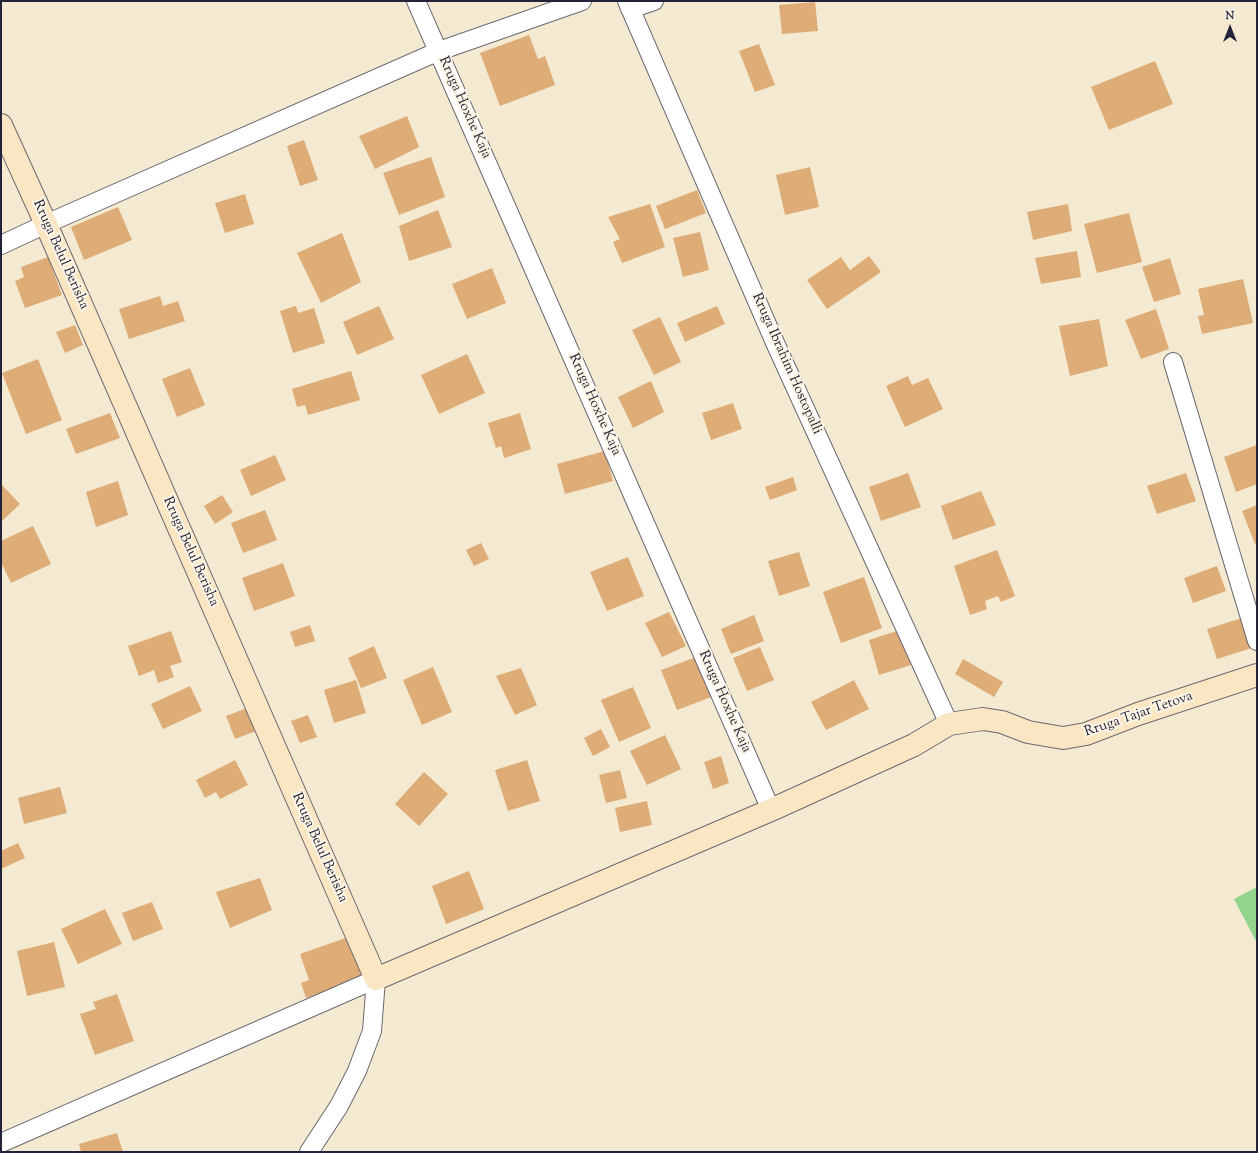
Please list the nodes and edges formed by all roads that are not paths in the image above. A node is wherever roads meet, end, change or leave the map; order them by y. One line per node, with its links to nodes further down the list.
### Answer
1 (416, 1): 5 (street, Rruga Hoxhe Kaja)
2 (582, 1): 5 (street)
3 (654, 1): 4 (street)
4 (628, 5): 12 (street, Rruga Ibrahim Hostopalli)
5 (439, 51): 7 (street); 13 (street, Rruga Hoxhe Kaja)
6 (1, 125): 7 (street, Rruga Belul Berisha)
7 (46, 224): 8 (street); 14 (street, Rruga Belul Berisha)
8 (1, 245)
9 (1173, 362): 10 (street)
10 (1257, 641)
11 (1257, 675): 12 (street, Rruga Tajar Tetova)
12 (949, 724): 13 (street)
13 (772, 810): 14 (street)
14 (376, 979): 15 (street); 16 (street)
15 (1, 1144)
16 (309, 1152)

